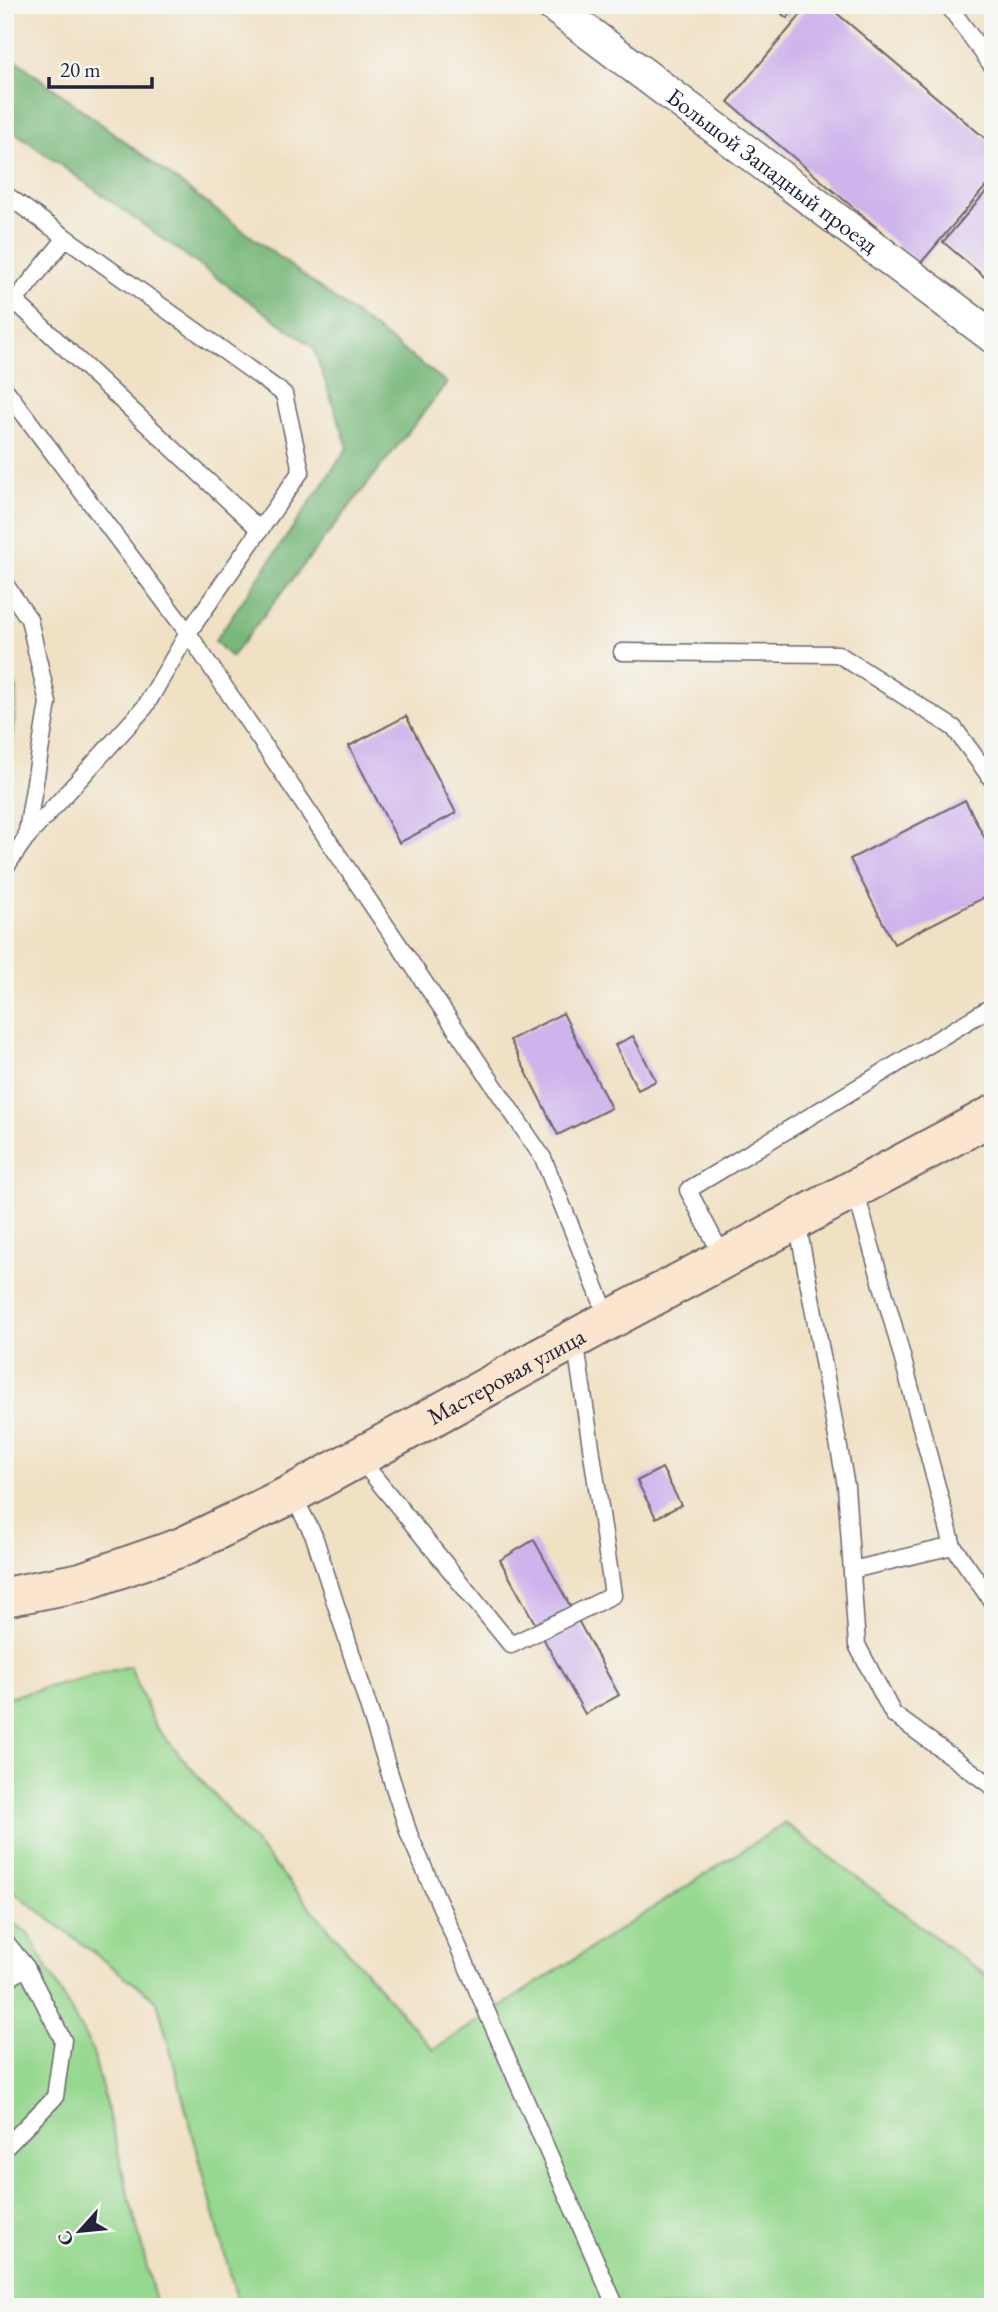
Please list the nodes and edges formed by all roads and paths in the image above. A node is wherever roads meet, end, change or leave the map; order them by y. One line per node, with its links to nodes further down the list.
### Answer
1 (552, 5): 7 (street, Большой Западный проезд)
2 (948, 5): 3 (lane)
3 (993, 67)
4 (5, 194): 5 (lane)
5 (66, 238): 6 (lane); 9 (lane)
6 (10, 307): 9 (lane)
7 (993, 337)
8 (5, 389): 11 (lane)
9 (260, 530): 11 (lane)
10 (5, 584): 14 (lane)
11 (188, 633): 14 (lane); 21 (lane)
12 (622, 652): 13 (lane)
13 (993, 781)
14 (26, 838): 15 (lane)
15 (5, 868)
16 (993, 1006): 20 (lane)
17 (993, 1115): 18 (main road, Мастеровая улица)
18 (855, 1190): 19 (main road, Мастеровая улица); 25 (lane)
19 (797, 1221): 20 (main road, Мастеровая улица); 26 (lane)
20 (724, 1259): 21 (main road, Мастеровая улица)
21 (609, 1320): 22 (main road, Мастеровая улица)
22 (575, 1339): 23 (main road, Мастеровая улица); 23 (lane)
23 (359, 1458): 24 (main road, Мастеровая улица)
24 (292, 1494): 27 (main road, Мастеровая улица); 34 (lane)
25 (953, 1546): 26 (lane); 28 (lane)
26 (852, 1570): 29 (lane)
27 (5, 1597)
28 (993, 1603)
29 (993, 1787)
30 (5, 1941): 31 (lane)
31 (26, 1967): 32 (lane); 33 (lane)
32 (5, 1981)
33 (5, 2148)
34 (616, 2307)

